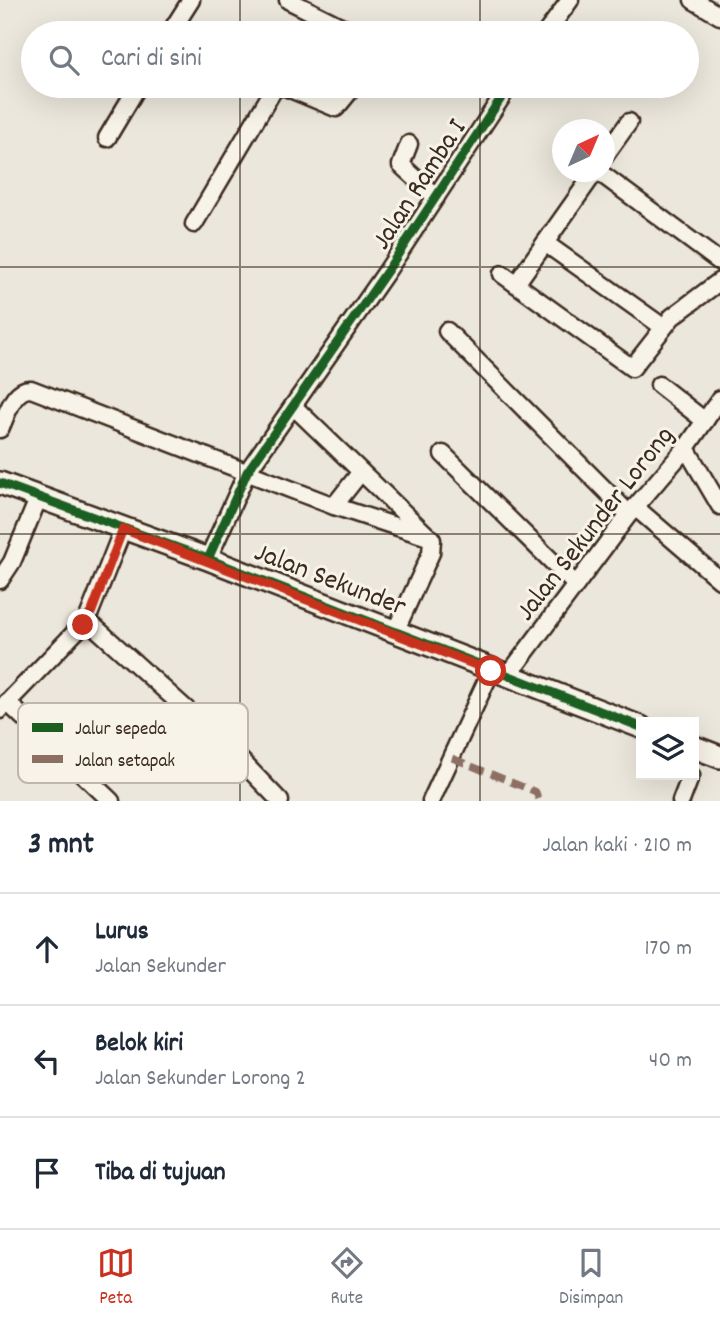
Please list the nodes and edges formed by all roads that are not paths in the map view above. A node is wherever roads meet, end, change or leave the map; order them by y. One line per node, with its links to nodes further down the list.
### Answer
1 (191, 0): 6 (street)
2 (288, 0): 7 (street)
3 (570, 0): 8 (street)
4 (693, 0): 5 (street)
5 (720, 16)
6 (178, 21)
7 (330, 21)
8 (555, 21)
9 (131, 98): 15 (street)
10 (269, 98): 21 (street)
11 (312, 98): 12 (street)
12 (345, 98)
13 (501, 98): 20 (street, Jalan Ramba I)
14 (629, 122): 16 (street)
15 (107, 138)
16 (615, 142)
17 (410, 144): 20 (street)
18 (590, 182): 22 (street)
19 (611, 182): 23 (street)
20 (436, 197): 31 (street, Jalan Ramba I)
21 (194, 224)
22 (545, 243): 26 (street); 27 (street)
23 (720, 262)
24 (502, 274): 26 (street)
25 (720, 281): 27 (street)
26 (516, 284): 27 (street)
27 (663, 327)
28 (447, 331): 42 (street)
29 (659, 385): 32 (street)
30 (720, 399): 32 (street, Jalan Sekunder Lorong)
31 (293, 406): 36 (street); 37 (street)
32 (705, 421): 34 (street, Jalan Sekunder Lorong)
33 (0, 429): 36 (street)
34 (686, 448): 41 (street); 42 (street, Jalan Sekunder Lorong)
35 (443, 454): 48 (street)
36 (247, 472): 40 (street); 45 (street)
37 (360, 473): 40 (street); 44 (street)
38 (0, 482): 39 (street, Jalan Sekunder)
39 (38, 499): 43 (street, Jalan Sekunder); 46 (street)
40 (334, 506): 44 (street)
41 (720, 506)
42 (632, 511): 47 (street); 48 (street, Jalan Sekunder Lorong)
43 (123, 529): 45 (street, Jalan Sekunder); 49 (street)
44 (431, 538): 50 (street)
45 (208, 559): 50 (street, Jalan Sekunder)
46 (0, 580)
47 (720, 580)
48 (576, 585): 51 (street, Jalan Sekunder Lorong)
49 (87, 620): 52 (street); 53 (street)
50 (395, 632): 51 (street, Jalan Sekunder)
51 (499, 674): 55 (street, Jalan Sekunder); 61 (street, Jalan Sekunder Lorong)
52 (179, 703)
53 (4, 706): 54 (street)
54 (18, 718)
55 (636, 725)
56 (248, 768): 60 (street)
57 (689, 780): 62 (street)
58 (91, 783): 59 (street)
59 (111, 801)
60 (279, 801)
61 (431, 801)
62 (681, 801)

